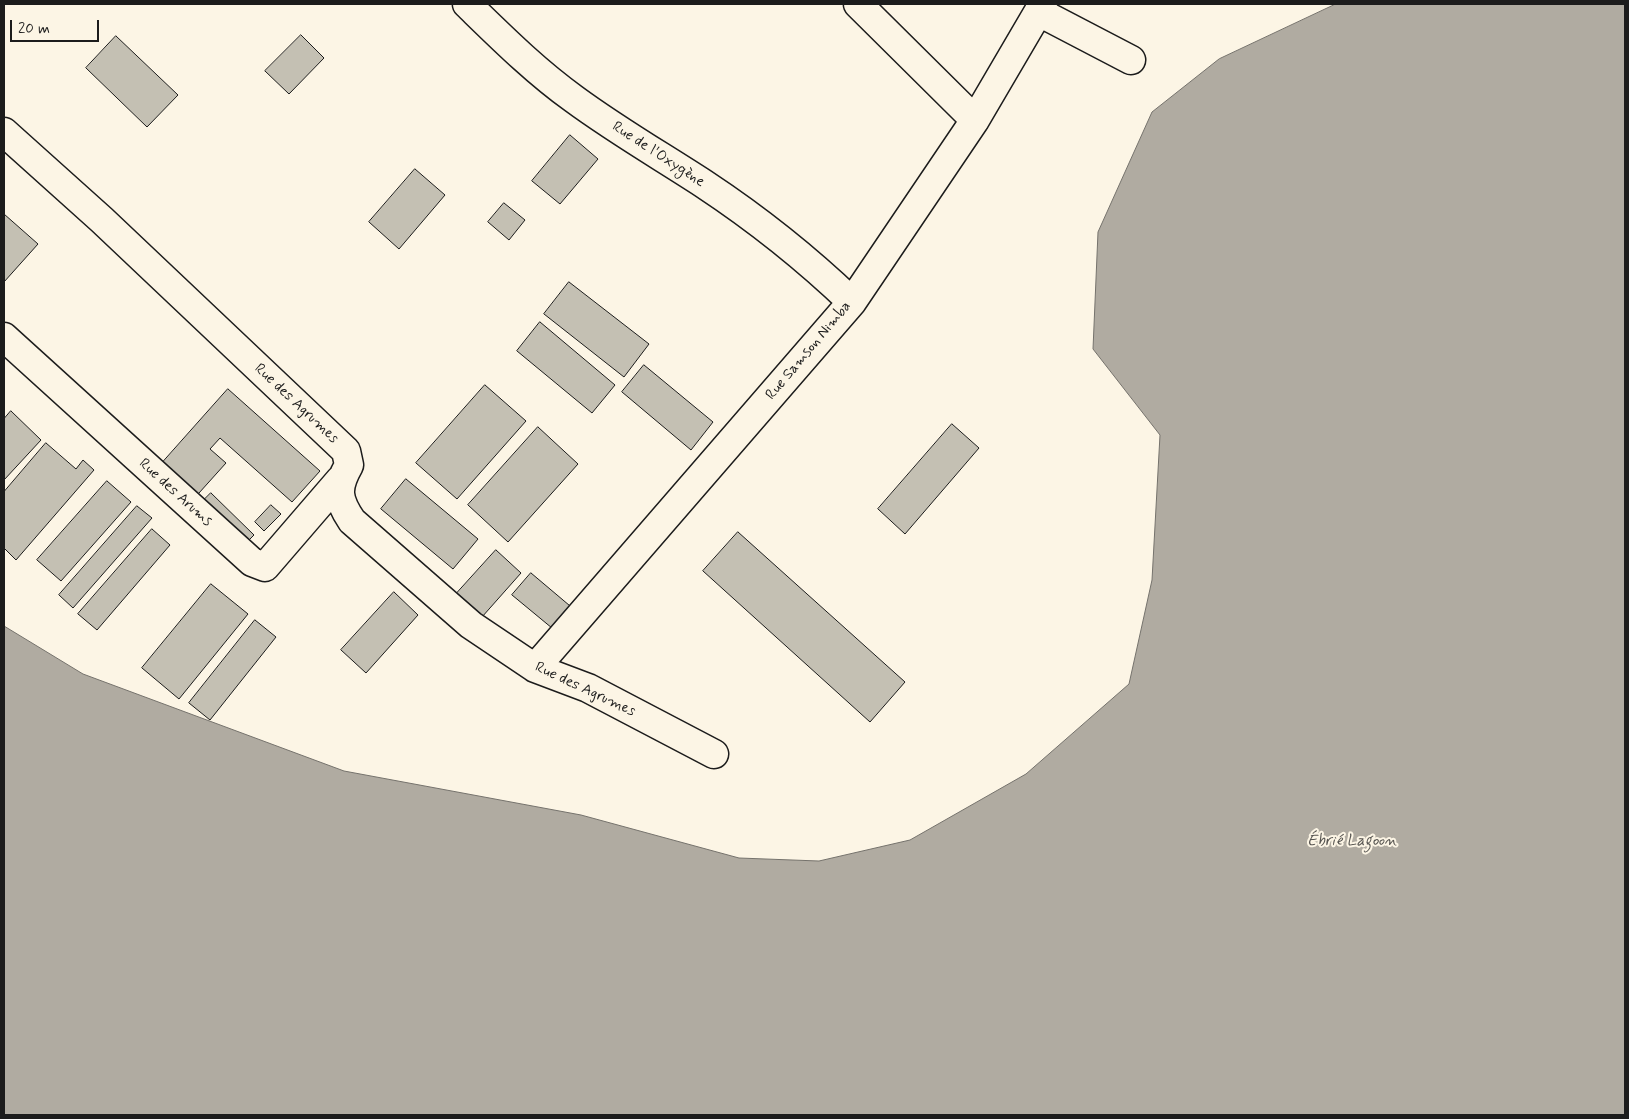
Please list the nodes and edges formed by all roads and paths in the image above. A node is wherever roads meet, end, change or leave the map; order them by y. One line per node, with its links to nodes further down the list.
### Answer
1 (467, 4): 7 (street, Rue de l'Oxygène)
2 (858, 4): 5 (street)
3 (1041, 8): 4 (street); 5 (street, Rue Samson Nimba)
4 (1131, 60)
5 (975, 120): 7 (street, Rue Samson Nimba)
6 (4, 132): 9 (street, Rue des Agrumes)
7 (852, 302): 10 (street, Rue Samson Nimba)
8 (4, 337): 9 (street, Rue des Arums)
9 (340, 480): 10 (street, Rue des Agrumes)
10 (535, 668): 11 (street, Rue des Agrumes)
11 (714, 754)

